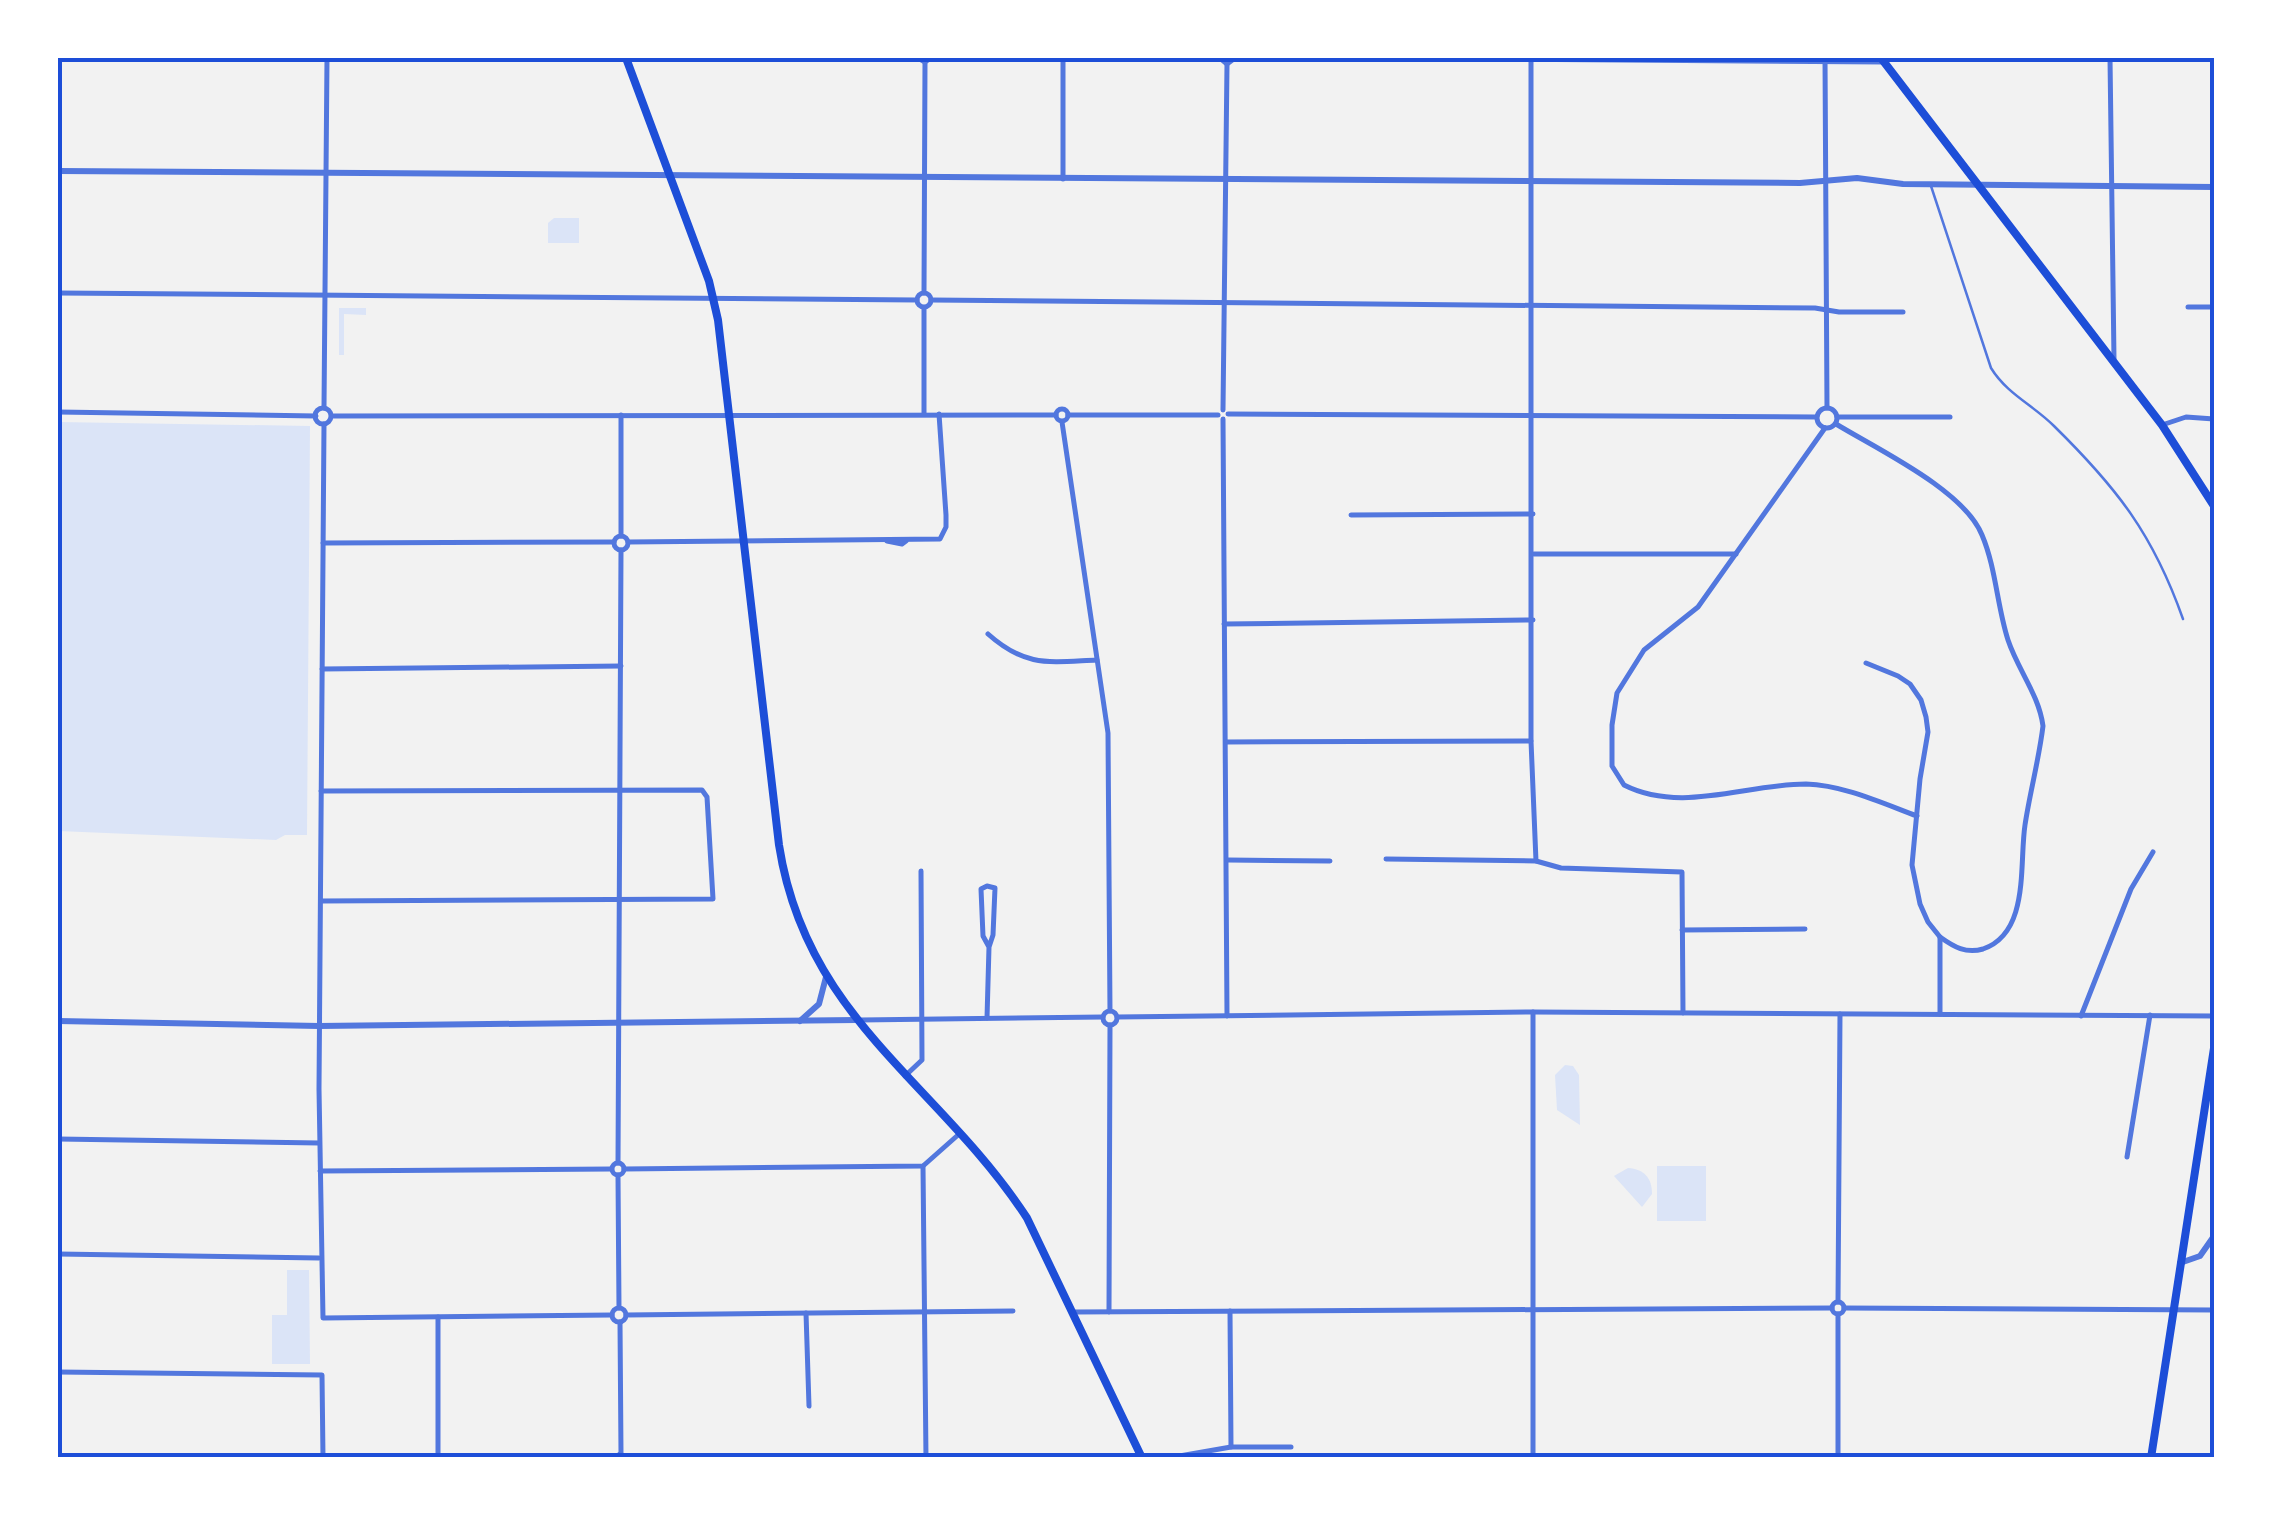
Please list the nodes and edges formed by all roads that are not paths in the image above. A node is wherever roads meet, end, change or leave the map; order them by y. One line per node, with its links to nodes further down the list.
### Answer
1 (326, 58): 16 (street)
2 (626, 58): 17 (main road)
3 (918, 58): 12 (street)
4 (1062, 58): 19 (street)
5 (1220, 58): 14 (street)
6 (1235, 58): 14 (street)
7 (1342, 58): 8 (street)
8 (1531, 58): 10 (street); 22 (street)
9 (2110, 58): 25 (street)
10 (1776, 59): 11 (street)
11 (1825, 59): 13 (street); 21 (street)
12 (928, 60): 18 (street)
13 (1882, 60): 24 (main road)
14 (1228, 64): 20 (street)
15 (58, 172): 16 (street)
16 (327, 173): 17 (street); 29 (street)
17 (670, 176): 18 (street); 30 (main road)
18 (925, 179): 19 (street); 28 (street)
19 (1063, 179): 20 (street)
20 (1227, 180): 22 (street); 33 (street)
21 (1824, 181): 22 (street); 23 (street); 38 (street)
22 (1532, 182): 34 (street)
23 (1930, 184): 24 (street); 73 (lane)
24 (1979, 185): 25 (street); 40 (main road)
25 (2110, 186): 26 (street); 40 (street)
26 (2214, 187)
27 (58, 293): 29 (street)
28 (924, 293): 31 (street); 32 (street)
29 (324, 296): 30 (street); 41 (street)
30 (714, 299): 31 (street); 45 (main road)
31 (916, 300): 37 (street)
32 (931, 300): 33 (street); 37 (street)
33 (1223, 303): 34 (street); 48 (street)
34 (1533, 305): 38 (street); 51 (street)
35 (2188, 307): 36 (street)
36 (2214, 307)
37 (924, 308): 46 (street)
38 (1826, 310): 39 (street); 42 (street)
39 (1903, 312)
40 (2114, 362): 60 (main road)
41 (324, 408): 52 (street); 53 (street)
42 (1828, 408): 54 (street); 57 (street)
43 (58, 412): 52 (street)
44 (621, 414): 45 (street); 53 (street); 65 (street)
45 (730, 414): 46 (street); 69 (main road)
46 (924, 414): 47 (street)
47 (940, 414): 49 (street); 69 (street)
48 (1223, 414): 50 (street); 51 (street); 75 (street)
49 (1056, 415): 50 (street); 58 (street)
50 (1068, 415): 58 (street)
51 (1533, 415): 54 (street); 63 (street)
52 (316, 416): 59 (street)
53 (332, 416): 59 (street)
54 (1816, 416): 61 (street)
55 (1950, 417): 57 (street)
56 (2214, 419): 60 (street)
57 (1836, 420): 61 (street); 96 (street)
58 (1062, 422): 77 (street)
59 (324, 424): 66 (street)
60 (2162, 425): 62 (main road)
61 (1825, 428): 72 (street)
62 (2214, 506)
63 (1533, 514): 64 (street); 71 (street)
64 (1352, 515)
65 (621, 536): 67 (street); 68 (street)
66 (323, 542): 67 (street); 80 (street)
67 (614, 542): 70 (street)
68 (628, 542): 69 (street); 70 (street)
69 (744, 542): 98 (main road)
70 (621, 550): 79 (street)
71 (1534, 554): 72 (street); 74 (street)
72 (1736, 554): 85 (street)
73 (2183, 619)
74 (1533, 620): 75 (street); 81 (street)
75 (1224, 624): 82 (street)
76 (988, 634): 77 (street)
77 (1098, 660): 99 (street)
78 (1866, 663): 85 (street)
79 (621, 666): 80 (street); 84 (street)
80 (322, 669): 83 (street)
81 (1531, 741): 82 (street); 90 (street)
82 (1226, 742): 88 (street)
83 (321, 791): 84 (street); 93 (street)
84 (620, 791): 92 (street); 92 (street)
85 (1917, 816): 96 (street)
86 (2153, 852): 105 (street)
87 (1386, 859): 90 (street)
88 (1228, 860): 89 (street); 103 (street)
89 (1330, 860)
90 (1536, 861): 95 (street)
91 (920, 871): 111 (street)
92 (620, 900): 93 (street); 115 (street)
93 (320, 902): 117 (street)
94 (1805, 929): 95 (street)
95 (1682, 930): 101 (street)
96 (1940, 938): 104 (street)
97 (989, 947): 97 (street); 110 (street)
98 (826, 977): 112 (main road); 114 (street)
99 (1110, 1010): 108 (street); 109 (street)
100 (1533, 1012): 101 (street); 103 (street); 136 (street)
101 (1682, 1013): 102 (street)
102 (1840, 1014): 104 (street); 134 (street)
103 (1227, 1016): 109 (street)
104 (1940, 1016): 105 (street)
105 (2081, 1016): 106 (street)
106 (2150, 1016): 107 (street); 123 (street)
107 (2214, 1016)
108 (1102, 1017): 110 (street); 116 (street)
109 (1117, 1017): 116 (street)
110 (987, 1018): 111 (street)
111 (921, 1019): 112 (street); 119 (street)
112 (857, 1020): 114 (street); 119 (main road)
113 (58, 1022): 117 (street)
114 (798, 1022): 115 (street)
115 (620, 1025): 117 (street); 124 (street)
116 (1110, 1025): 144 (street)
117 (319, 1026): 122 (street)
118 (2214, 1048): 133 (main road)
119 (905, 1077): 120 (main road)
120 (958, 1135): 125 (street); 143 (main road)
121 (58, 1139): 122 (street)
122 (319, 1143): 128 (street)
123 (2126, 1157)
124 (618, 1162): 126 (street); 127 (street)
125 (923, 1166): 127 (street); 142 (street)
126 (611, 1168): 128 (street); 129 (street)
127 (624, 1168): 129 (street)
128 (320, 1171): 132 (street)
129 (618, 1175): 135 (street)
130 (2214, 1236): 133 (street)
131 (58, 1254): 132 (street)
132 (321, 1258): 149 (street)
133 (2180, 1263): 138 (main road)
134 (1841, 1305): 137 (street); 138 (street); 146 (street)
135 (619, 1308): 147 (street); 148 (street)
136 (1534, 1308): 137 (street); 141 (street); 163 (street)
137 (1832, 1308): 146 (street)
138 (2173, 1310): 139 (street); 165 (main road)
139 (2214, 1310)
140 (1013, 1311): 142 (street)
141 (1230, 1311): 144 (street); 153 (street)
142 (924, 1312): 145 (street); 159 (street)
143 (1074, 1312): 144 (street); 161 (main road)
144 (1110, 1312)
145 (806, 1314): 148 (street); 152 (street)
146 (1838, 1314): 164 (street)
147 (612, 1315): 149 (street); 150 (street)
148 (626, 1315): 150 (street)
149 (438, 1317): 158 (street)
150 (620, 1322): 155 (street)
151 (58, 1372): 157 (street)
152 (808, 1406)
153 (1231, 1447): 154 (street); 162 (street)
154 (1291, 1448)
155 (621, 1456)
156 (1070, 1457): 160 (street)
157 (323, 1458)
158 (438, 1458)
159 (926, 1458)
160 (941, 1458)
161 (1142, 1458)
162 (1168, 1458)
163 (1533, 1458)
164 (1838, 1458)
165 (2152, 1458)

